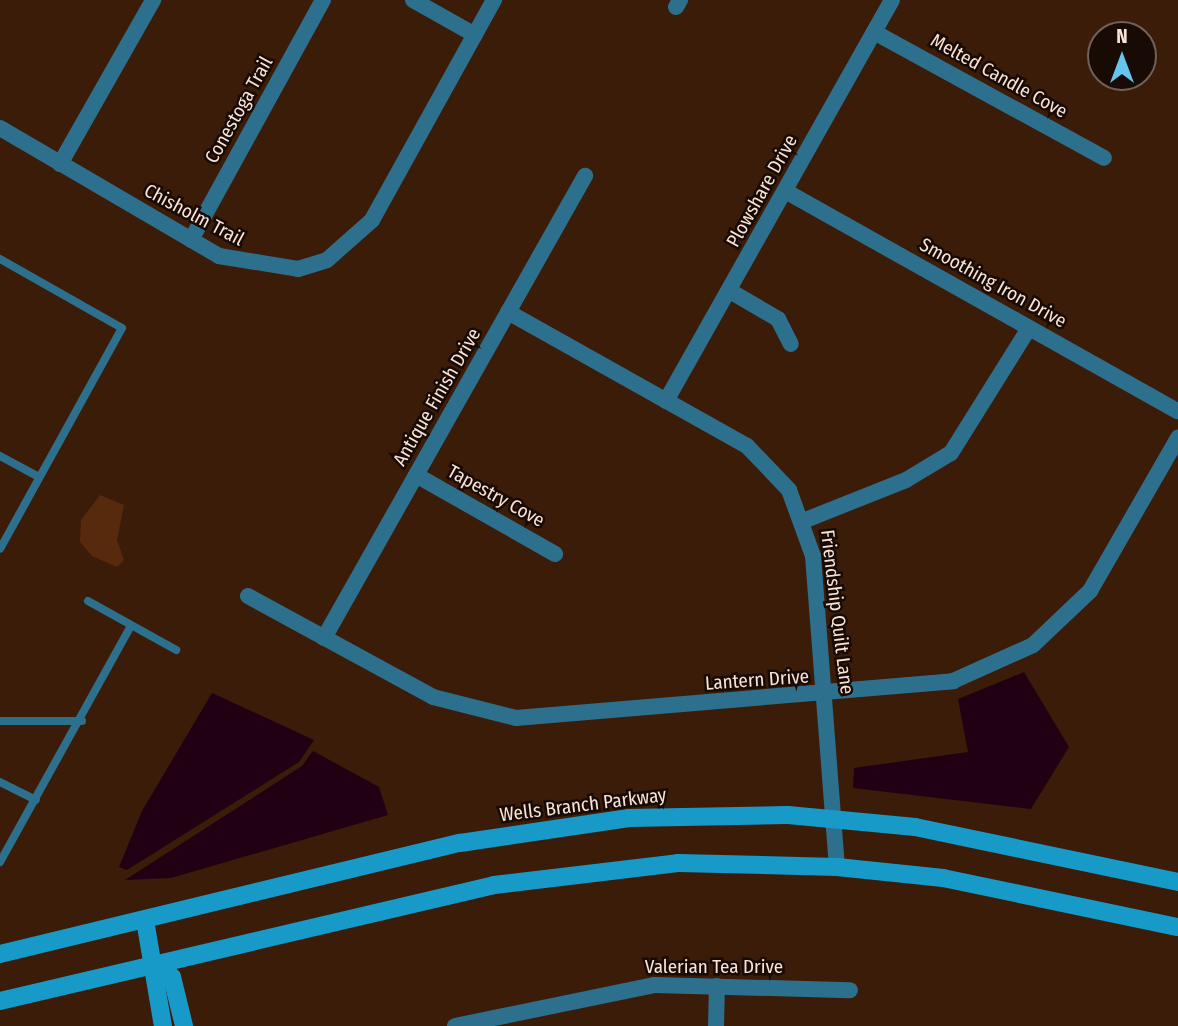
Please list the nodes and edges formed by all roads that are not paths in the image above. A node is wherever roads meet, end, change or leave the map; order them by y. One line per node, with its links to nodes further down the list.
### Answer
1 (153, 0): 10 (street)
2 (323, 0): 13 (street, Conestoga Trail)
3 (413, 0): 7 (street)
4 (494, 0): 7 (street, Chisholm Trail)
5 (892, 0): 6 (street, Plowshare Drive)
6 (874, 32): 9 (street, Melted Candle Cove); 12 (street, Plowshare Drive)
7 (475, 35): 13 (street, Chisholm Trail)
8 (0, 128): 10 (street, Chisholm Trail)
9 (1104, 158)
10 (60, 164): 13 (street, Chisholm Trail)
11 (585, 176): 16 (street, Antique Finish Drive)
12 (787, 192): 15 (street, Plowshare Drive); 17 (street, Smoothing Iron Drive)
13 (191, 240)
14 (0, 259): 24 (lane)
15 (730, 291): 18 (street); 19 (street, Plowshare Drive)
16 (508, 312): 19 (street, Friendship Quilt Lane); 23 (street, Antique Finish Drive)
17 (1029, 328): 20 (street, Smoothing Iron Drive); 25 (street)
18 (791, 344)
19 (666, 401): 25 (street, Friendship Quilt Lane)
20 (1178, 411)
21 (1178, 438): 33 (street, Lantern Drive)
22 (0, 456): 24 (lane)
23 (416, 475): 27 (street, Tapestry Cove); 31 (street, Antique Finish Drive)
24 (39, 477): 26 (lane)
25 (803, 522): 33 (street, Friendship Quilt Lane)
26 (0, 550)
27 (555, 554)
28 (248, 596): 31 (street, Lantern Drive)
29 (88, 601): 30 (lane)
30 (131, 626): 32 (lane); 35 (lane)
31 (324, 638): 33 (street, Lantern Drive)
32 (176, 650)
33 (827, 695): 38 (street, Friendship Quilt Lane)
34 (0, 720): 35 (lane)
35 (82, 721): 37 (lane)
36 (0, 782): 37 (lane)
37 (36, 800): 39 (lane)
38 (836, 819): 40 (street, Friendship Quilt Lane); 41 (main road, Wells Branch Parkway); 42 (main road, Wells Branch Parkway)
39 (0, 862)
40 (837, 867): 43 (main road); 45 (main road)
41 (1178, 882)
42 (145, 920): 44 (main road, Wells Branch Parkway); 45 (main road)
43 (1178, 927)
44 (0, 954)
45 (157, 965): 48 (main road); 49 (main road); 50 (main road)
46 (717, 986): 47 (street, Valerian Tea Drive); 51 (street, Valerian Tea Drive); 52 (street)
47 (850, 990)
48 (0, 1002)
49 (163, 1026)
50 (184, 1026)
51 (456, 1026)
52 (716, 1026)

